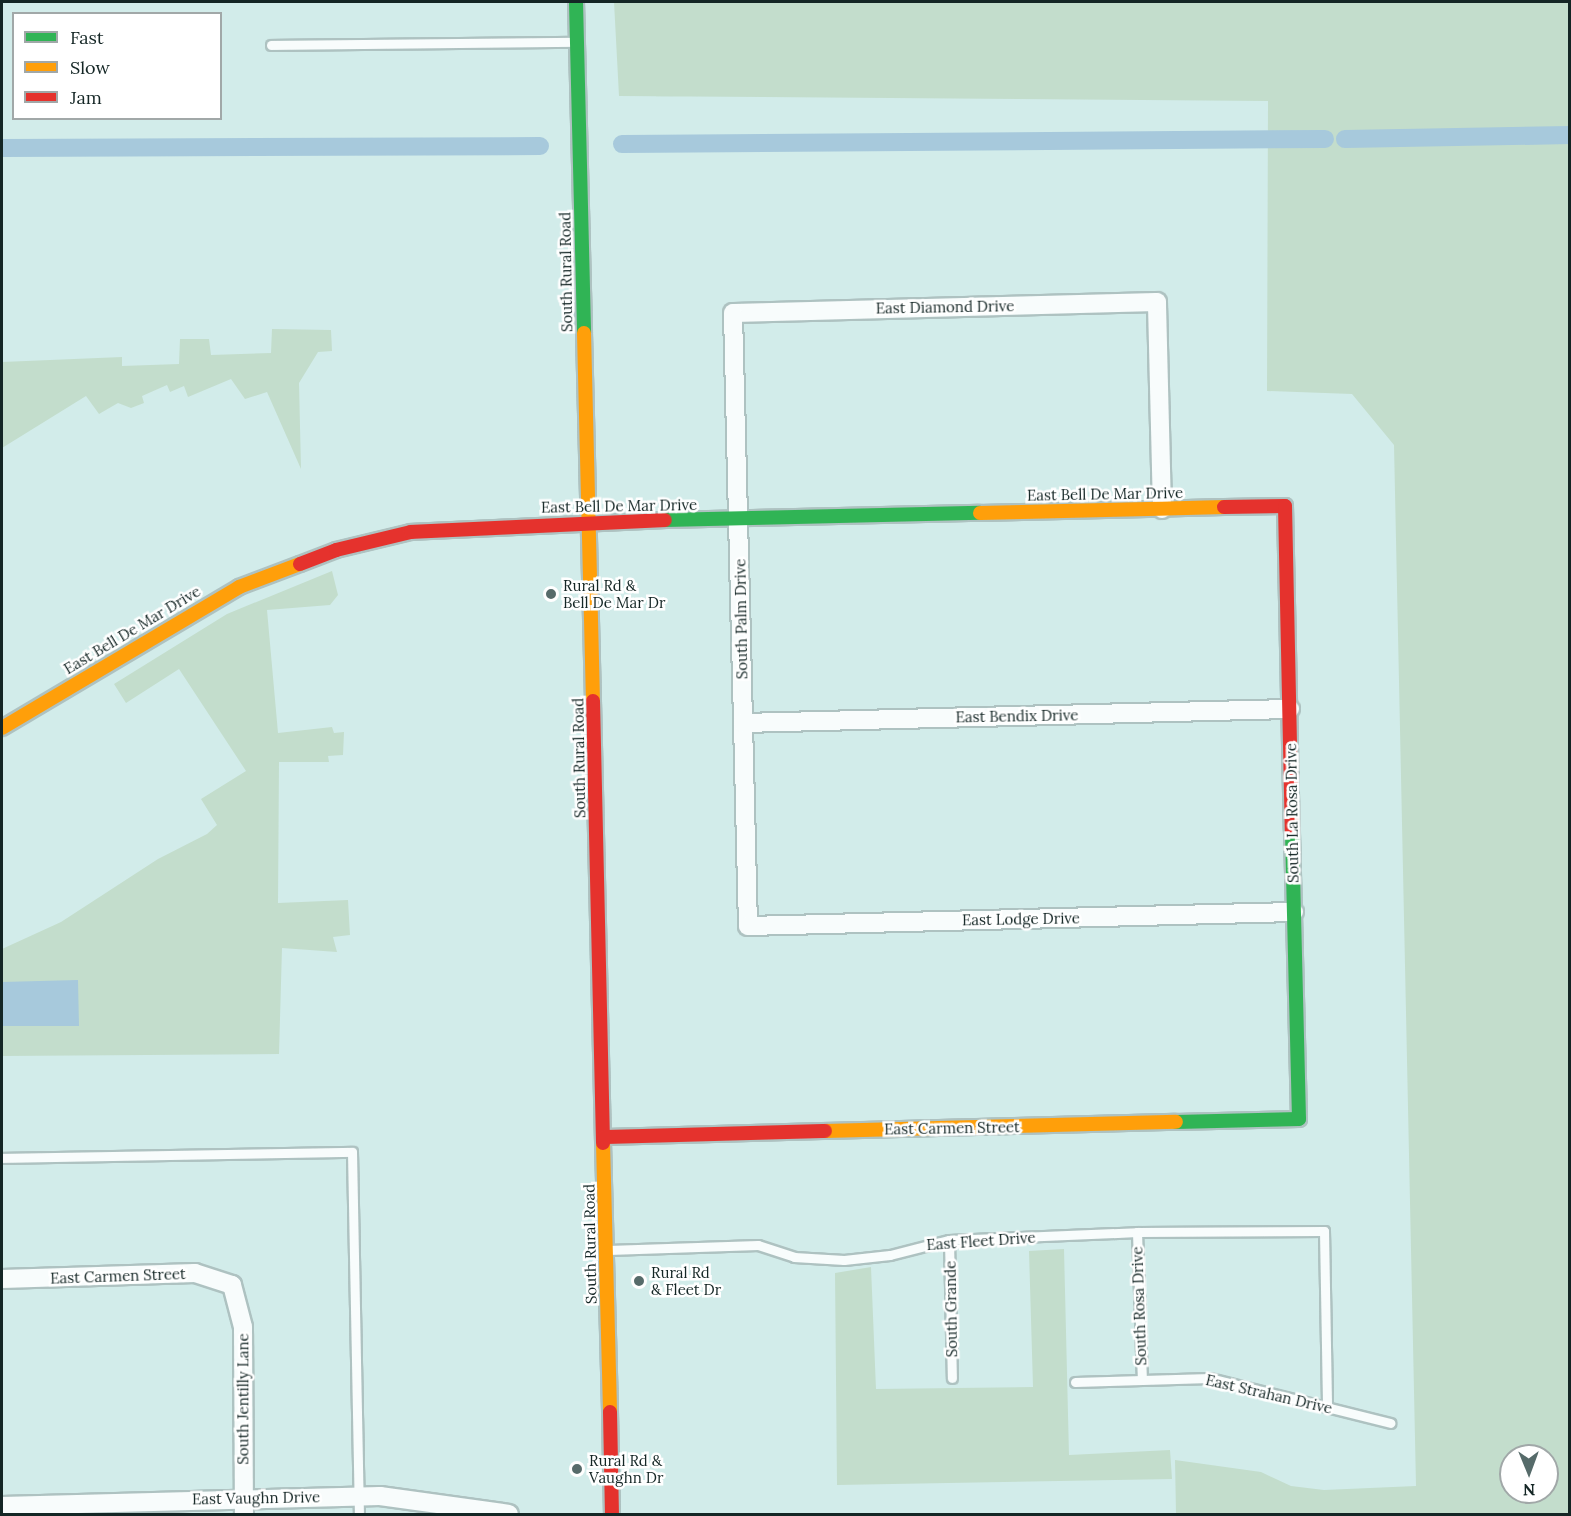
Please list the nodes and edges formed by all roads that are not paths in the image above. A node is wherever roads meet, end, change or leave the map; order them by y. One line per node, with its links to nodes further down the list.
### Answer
1 (576, 2): 2 (street, South Rural Road)
2 (577, 42): 3 (lane); 8 (street, South Rural Road)
3 (271, 45)
4 (733, 313): 6 (street, East Diamond Drive); 7 (street, South Palm Drive)
5 (1285, 506): 6 (street, East Bell De Mar Drive); 9 (street, South La Rosa Drive)
6 (1162, 509): 7 (street, East Bell De Mar Drive)
7 (738, 520): 8 (street, East Bell De Mar Drive); 10 (street, South Palm Drive)
8 (589, 523): 11 (street, East Bell De Mar Drive); 15 (street, South Rural Road)
9 (1290, 709): 10 (street, East Bendix Drive); 12 (street, South La Rosa Drive)
10 (743, 723): 13 (street, South Palm Drive)
11 (2, 728)
12 (1294, 912): 13 (street, East Lodge Drive); 14 (street, South La Rosa Drive)
13 (748, 926)
14 (1299, 1119): 15 (street, East Carmen Street)
15 (604, 1137): 19 (street, South Rural Road)
16 (2, 1158): 27 (lane)
17 (1137, 1232): 18 (lane, East Fleet Drive); 23 (lane, South Rosa Drive); 25 (lane, East Fleet Drive)
18 (950, 1240): 19 (lane, East Fleet Drive); 22 (lane, South Grande)
19 (606, 1250): 32 (street, South Rural Road)
20 (2, 1280): 21 (street, East Carmen Street)
21 (232, 1285): 29 (street, South Jentilly Lane)
22 (952, 1378)
23 (1142, 1379): 24 (lane, East Strahan Drive); 25 (lane, East Strahan Drive)
24 (1075, 1382)
25 (1327, 1407): 26 (lane, East Strahan Drive)
26 (1390, 1422)
27 (359, 1505): 29 (street, East Vaughn Drive); 31 (street, East Vaughn Drive)
28 (2, 1506): 30 (street, East Vaughn Drive)
29 (244, 1506): 30 (street, East Vaughn Drive)
30 (31, 1510)
31 (509, 1515)
32 (612, 1515)

